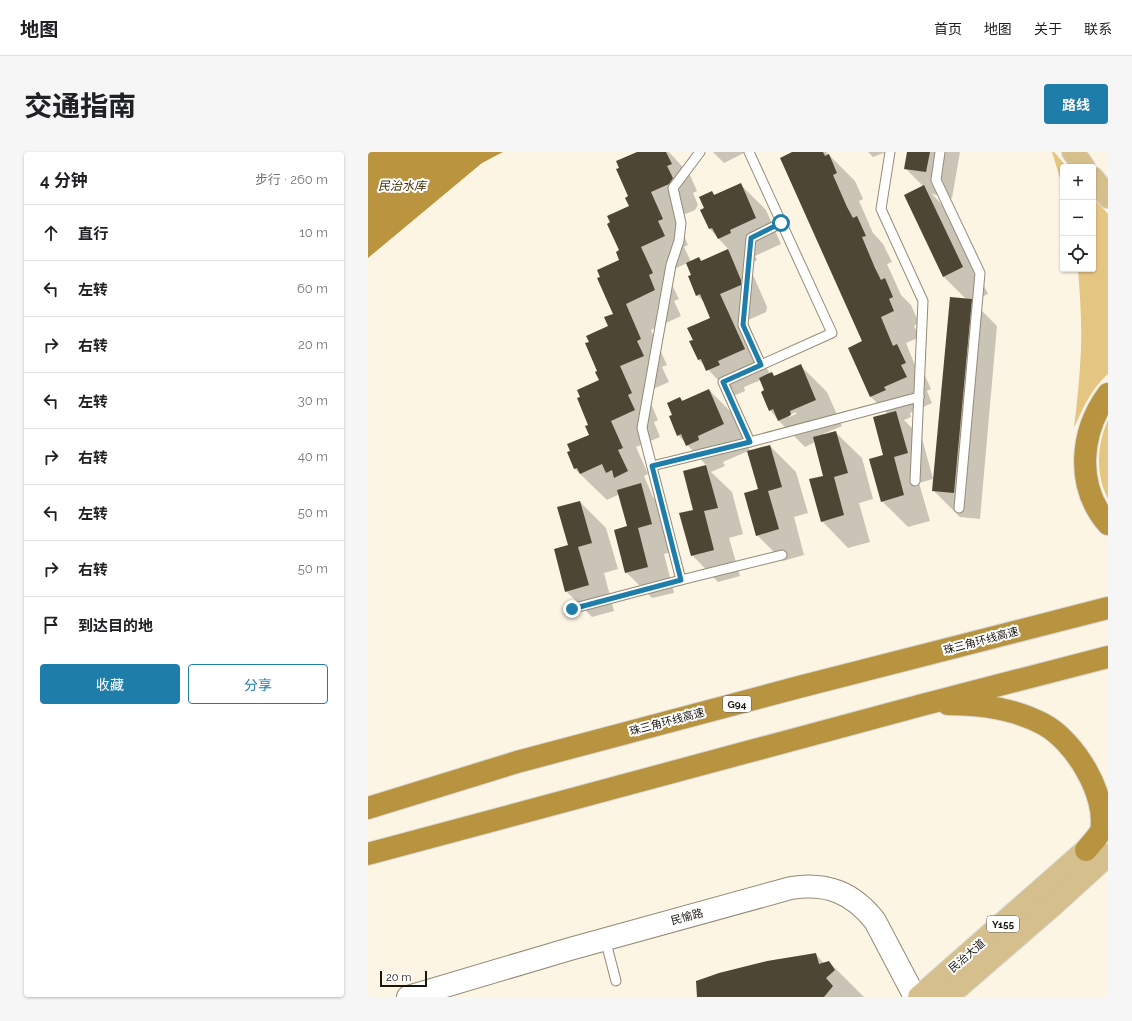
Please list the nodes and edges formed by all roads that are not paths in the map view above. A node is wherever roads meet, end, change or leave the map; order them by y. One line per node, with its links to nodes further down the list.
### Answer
1 (700, 152): 14 (lane)
2 (749, 152): 9 (lane)
3 (890, 152): 12 (lane)
4 (940, 152): 16 (lane)
5 (1073, 152): 6 (main road)
6 (1082, 164)
7 (1096, 182): 8 (main road)
8 (1108, 197)
9 (781, 223): 10 (lane); 10 (lane)
10 (761, 365): 13 (lane)
11 (1108, 394): 17 (highway)
12 (919, 397): 13 (lane); 15 (lane)
13 (750, 442): 14 (lane)
14 (652, 466): 19 (lane)
15 (916, 481)
16 (959, 508)
17 (1108, 524)
18 (782, 555): 19 (lane)
19 (681, 580): 21 (lane)
20 (1108, 608): 24 (highway, 珠三角环线高速 / G94)
21 (572, 609)
22 (1108, 657): 23 (highway)
23 (922, 704): 25 (highway); 26 (highway)
24 (368, 808)
25 (1086, 850): 32 (main road, 民治大道 / Y155)
26 (368, 854)
27 (1108, 855): 33 (main road, 民治大道 / Y155)
28 (605, 939): 29 (lane); 30 (street, 民愉路); 31 (street, 民愉路)
29 (616, 981)
30 (408, 997)
31 (915, 997)
32 (919, 997)
33 (947, 997)

